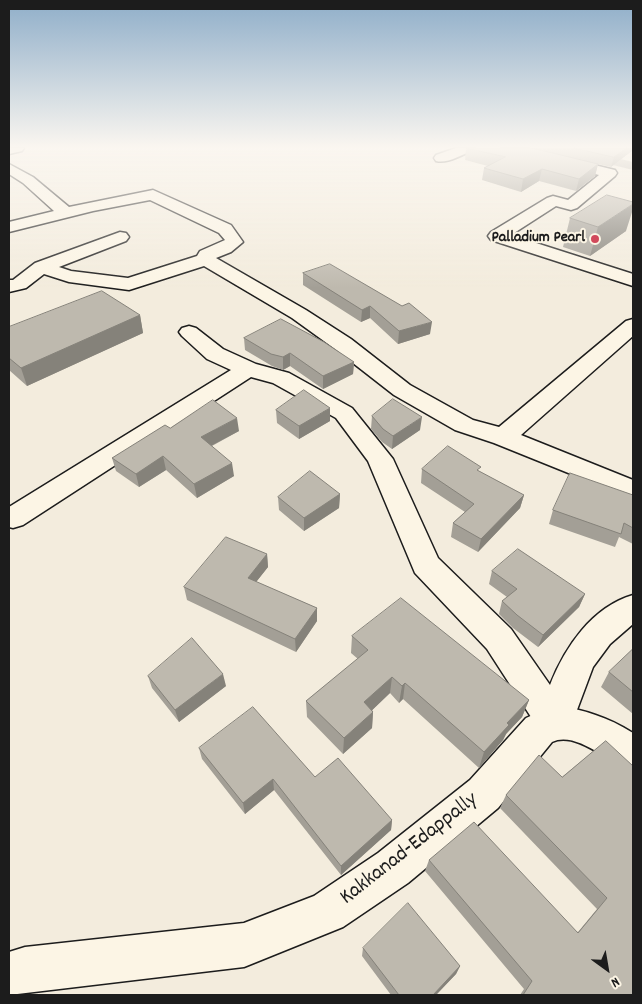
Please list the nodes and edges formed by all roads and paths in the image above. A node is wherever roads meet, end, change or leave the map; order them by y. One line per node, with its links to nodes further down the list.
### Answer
1 (45, 195): 4 (street)
2 (147, 195): 4 (street); 7 (street)
3 (583, 195): 9 (street)
4 (66, 213): 5 (street)
5 (9, 227)
6 (120, 237): 8 (street)
7 (207, 260): 10 (street); 16 (street)
8 (41, 266): 10 (street); 11 (street)
9 (633, 280)
10 (129, 284): 12 (street)
11 (9, 286)
12 (106, 300)
13 (633, 325): 16 (street)
14 (189, 332): 15 (street)
15 (248, 369): 18 (street); 20 (street)
16 (503, 437): 17 (street)
17 (633, 490)
18 (12, 518)
19 (633, 608): 20 (street)
20 (554, 722): 21 (street); 22 (street, Kakkanad-Edappally)
21 (633, 754)
22 (9, 975)

